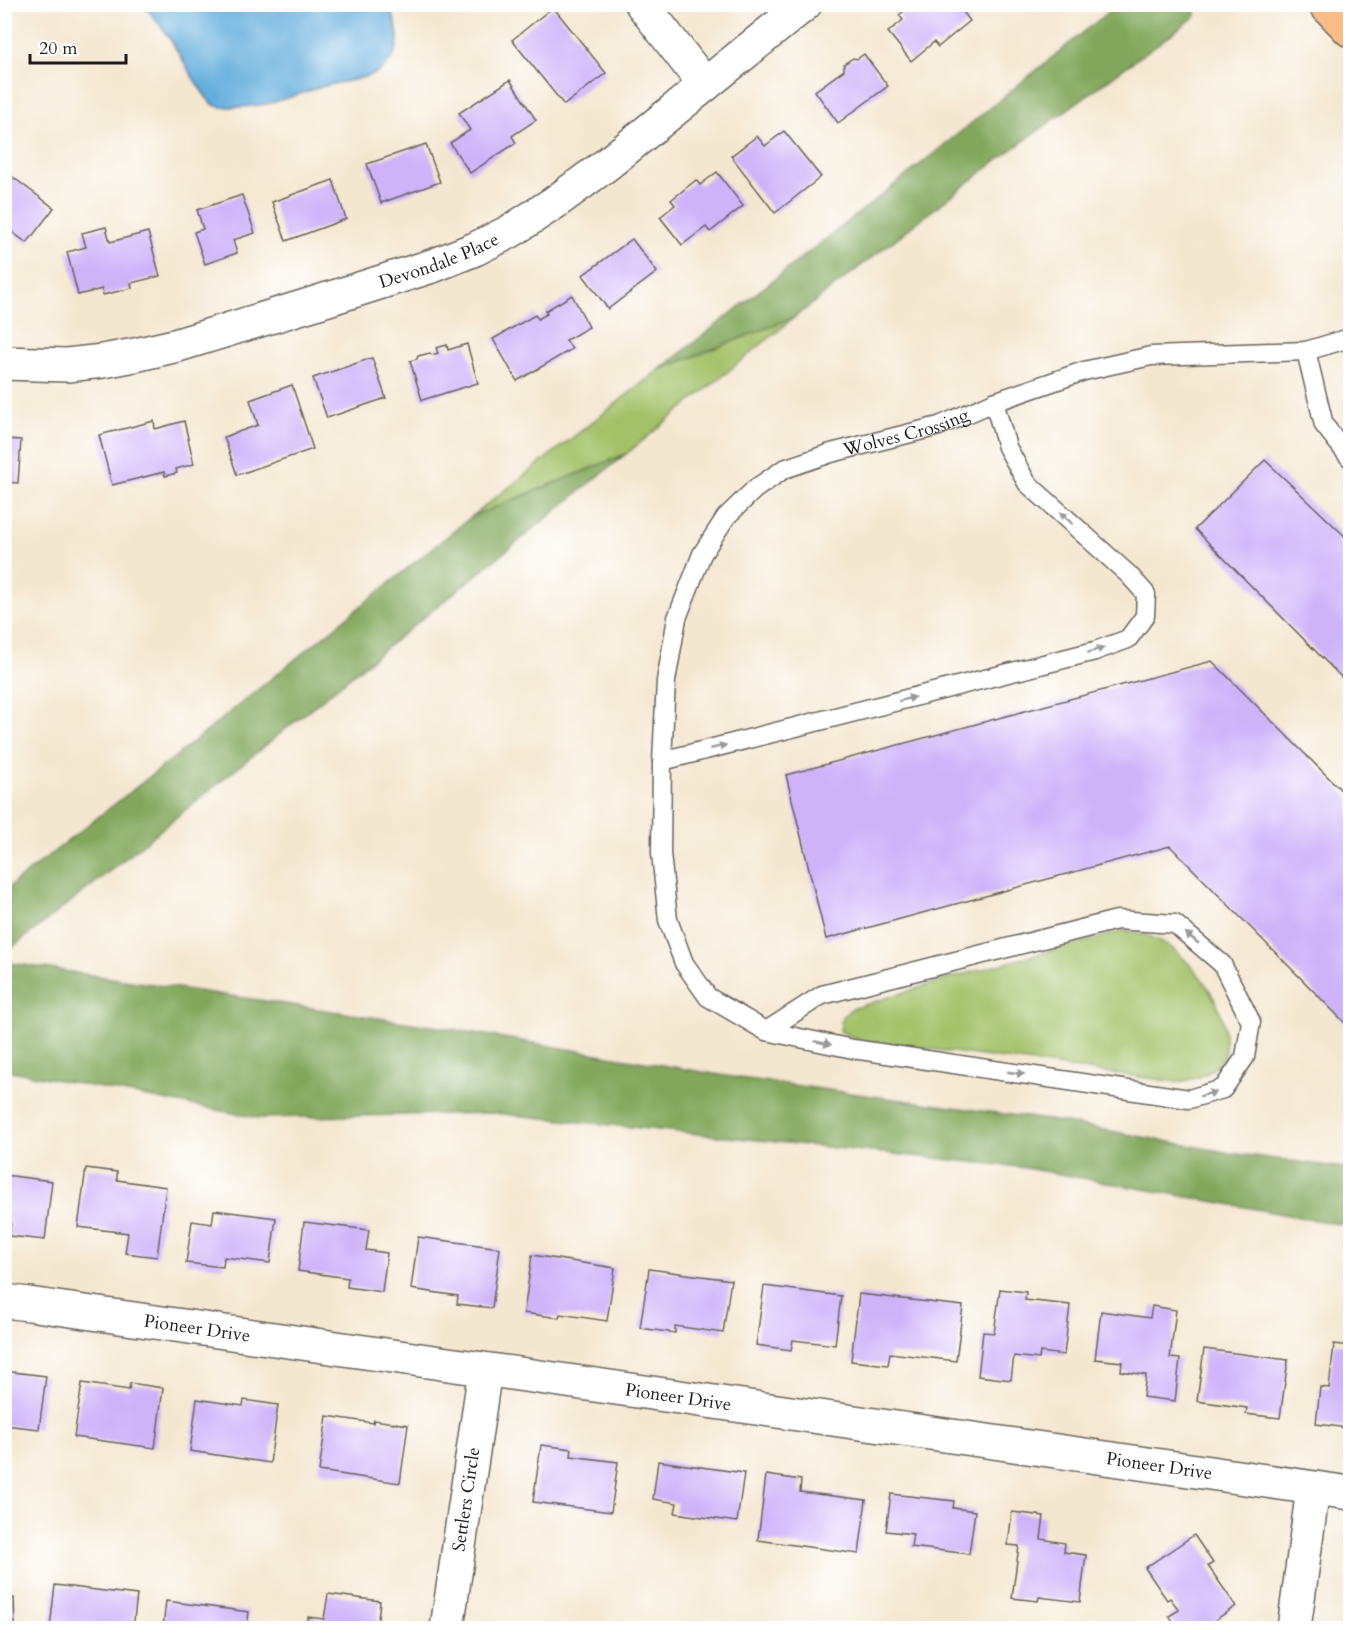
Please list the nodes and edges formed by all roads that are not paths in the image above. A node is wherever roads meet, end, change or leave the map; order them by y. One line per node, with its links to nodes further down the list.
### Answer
1 (642, 4): 5 (street)
2 (805, 4): 5 (street, Devondale Place)
3 (1325, 4): 4 (main road)
4 (1350, 30)
5 (705, 85): 8 (street, Devondale Place)
6 (1350, 338): 7 (lane, Wolves Crossing)
7 (1306, 351): 9 (lane, Wolves Crossing); 10 (lane)
8 (4, 363)
9 (994, 402): 11 (lane, Wolves Crossing); 11 (lane, one-way to 9)
10 (1350, 458)
11 (662, 762): 12 (lane, Wolves Crossing)
12 (766, 1030): 12 (lane, Wolves Crossing, one-way to 12)
13 (4, 1301): 14 (street, Pioneer Drive)
14 (485, 1370): 15 (street, Pioneer Drive); 17 (street, Settlers Circle)
15 (1313, 1489): 16 (street, Pioneer Drive); 18 (street)
16 (1350, 1493)
17 (447, 1629)
18 (1294, 1629)

